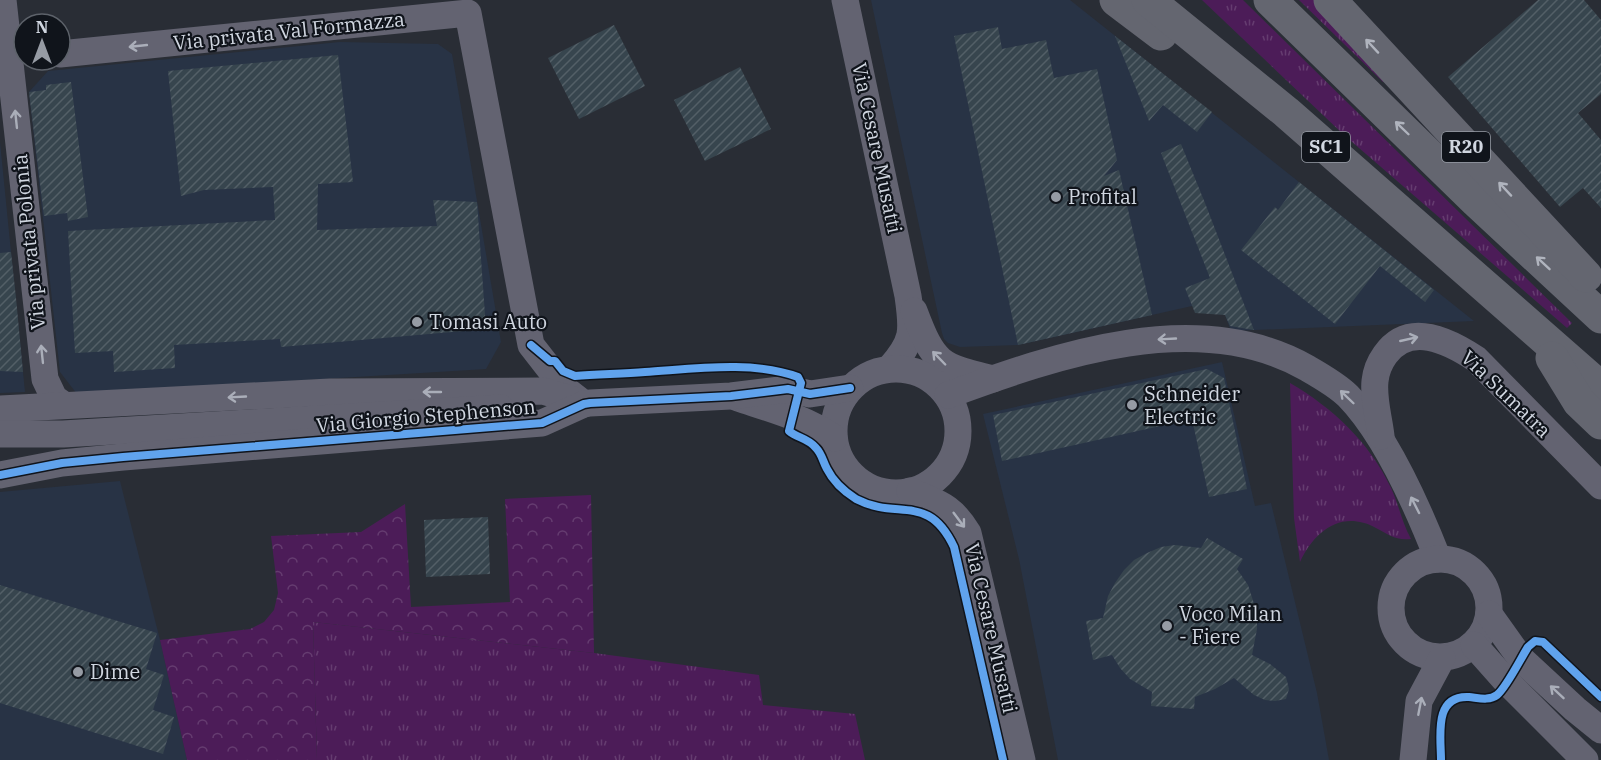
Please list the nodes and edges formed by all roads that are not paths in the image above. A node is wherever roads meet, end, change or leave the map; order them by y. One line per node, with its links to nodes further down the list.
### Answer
1 (3, 0): 9 (street, Via privata Polonia)
2 (845, 0): 11 (street, Via Cesare Musatti)
3 (1116, 0): 12 (highway)
4 (1148, 0): 12 (highway, SC1)
5 (1184, 0): 12 (highway)
6 (1270, 0): 13 (highway, one-way to 6)
7 (1330, 0): 10 (highway, R20, one-way to 7)
8 (72, 53): 15 (street, Via privata Val Formazza, one-way to 8)
9 (11, 59): 24 (street, Via privata Polonia, one-way to 9)
10 (1601, 294)
11 (908, 296): 16 (street, Via Cesare Musatti); 17 (street, Via Cesare Musatti, one-way to 11)
12 (1500, 300): 14 (highway)
13 (1601, 317)
14 (1535, 330): 19 (highway); 26 (highway)
15 (531, 345): 20 (street); 23 (street, Via privata Val Formazza)
16 (890, 368): 18 (street); 22 (street)
17 (993, 379): 22 (street); 30 (street, one-way to 17)
18 (850, 388): 21 (street, Via Giorgio Stephenson); 29 (street)
19 (1601, 388)
20 (490, 392): 23 (street, Via Giorgio Stephenson); 24 (street, Via Giorgio Stephenson, one-way to 24)
21 (731, 396): 23 (street, Via Giorgio Stephenson); 29 (street, Via Giorgio Stephenson)
22 (948, 396): 34 (street)
23 (584, 404): 28 (street); 32 (street, Via Giorgio Stephenson)
24 (64, 405): 25 (street, Via Giorgio Stephenson)
25 (0, 409)
26 (1601, 423)
27 (0, 434): 28 (street)
28 (63, 434): 31 (street)
29 (834, 438): 34 (street)
30 (1382, 443): 33 (street, Via Sumatra, one-way to 33); 35 (street, one-way to 30)
31 (0, 447)
32 (0, 475)
33 (1601, 486)
34 (910, 491): 40 (street, Via Cesare Musatti, one-way to 40)
35 (1438, 558): 36 (street); 38 (street)
36 (1489, 614): 37 (street); 39 (street, one-way to 36)
37 (1474, 645): 38 (street); 42 (street)
38 (1443, 658): 41 (street, one-way to 38)
39 (1601, 730)
40 (1022, 760)
41 (1413, 760)
42 (1585, 760)

